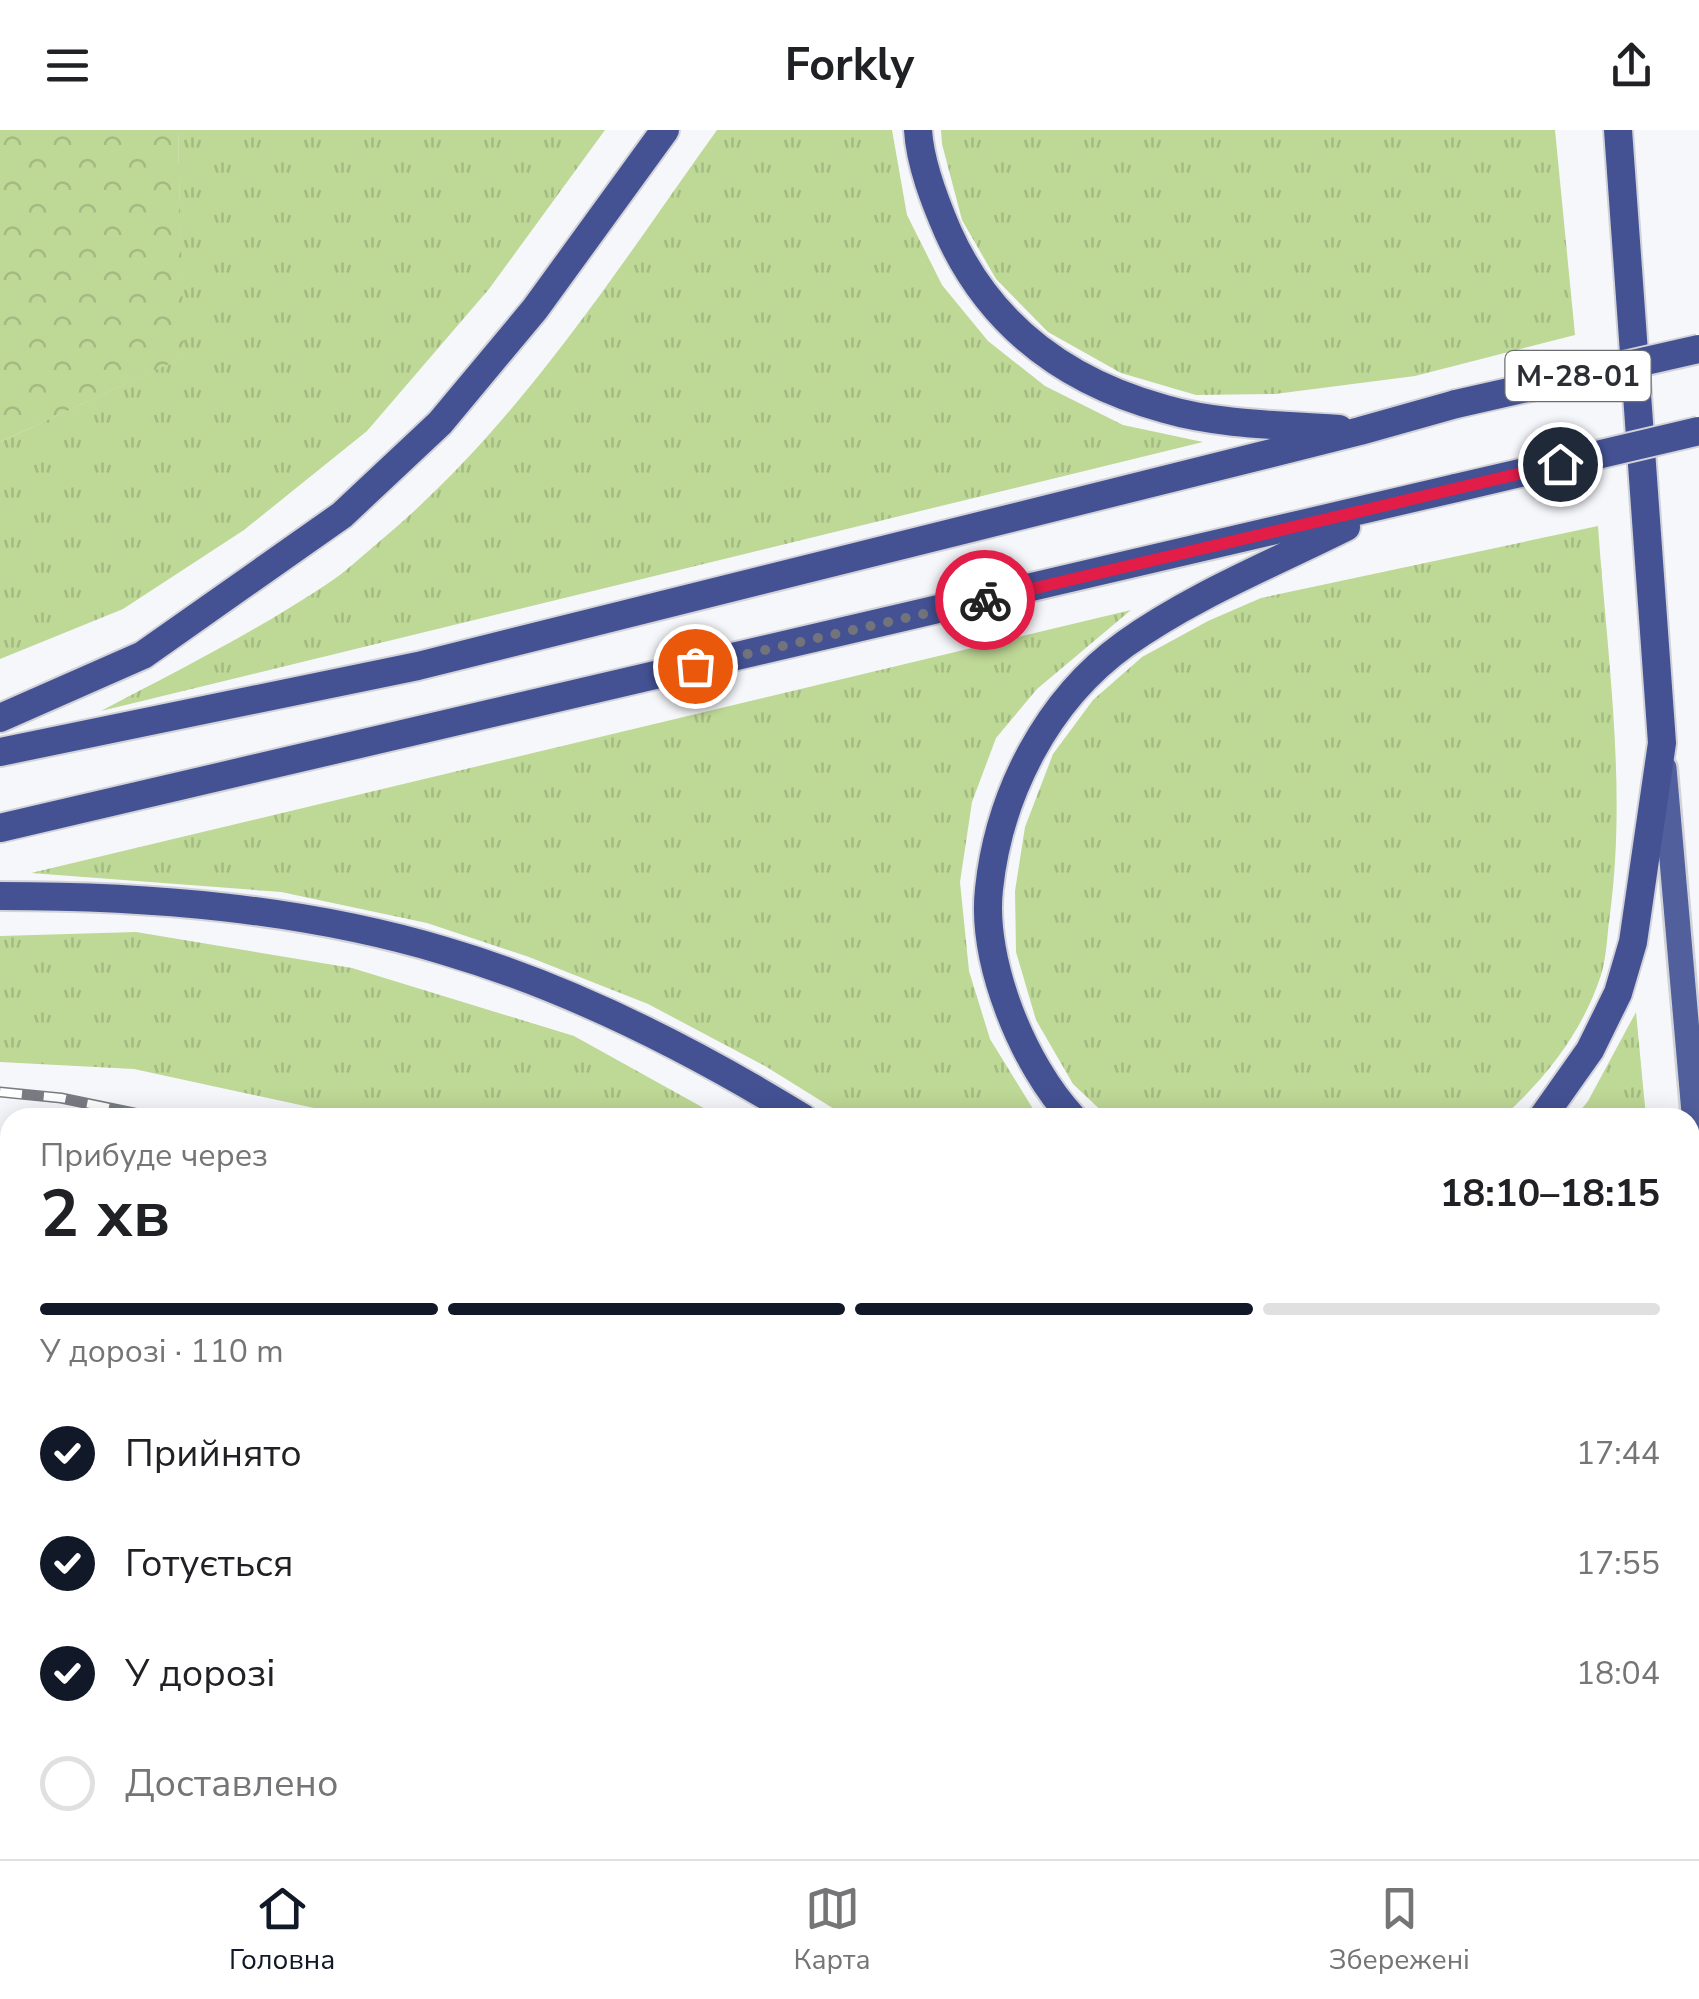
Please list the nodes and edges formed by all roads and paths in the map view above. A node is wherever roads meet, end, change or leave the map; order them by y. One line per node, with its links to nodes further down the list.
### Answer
1 (665, 130): 8 (highway)
2 (918, 130): 5 (highway)
3 (1618, 130): 9 (highway)
4 (1699, 348): 5 (highway, М-28-01, bridge)
5 (1360, 431): 10 (highway, М-28-01)
6 (1699, 431): 7 (highway, М-28-01, bridge)
7 (1391, 506): 11 (highway, М-28-01); 14 (highway)
8 (0, 718)
9 (1662, 743): 15 (highway); 16 (main road)
10 (0, 752)
11 (0, 828)
12 (0, 896): 13 (highway)
13 (786, 1108)
14 (1064, 1108)
15 (1549, 1108)
16 (1694, 1108)

